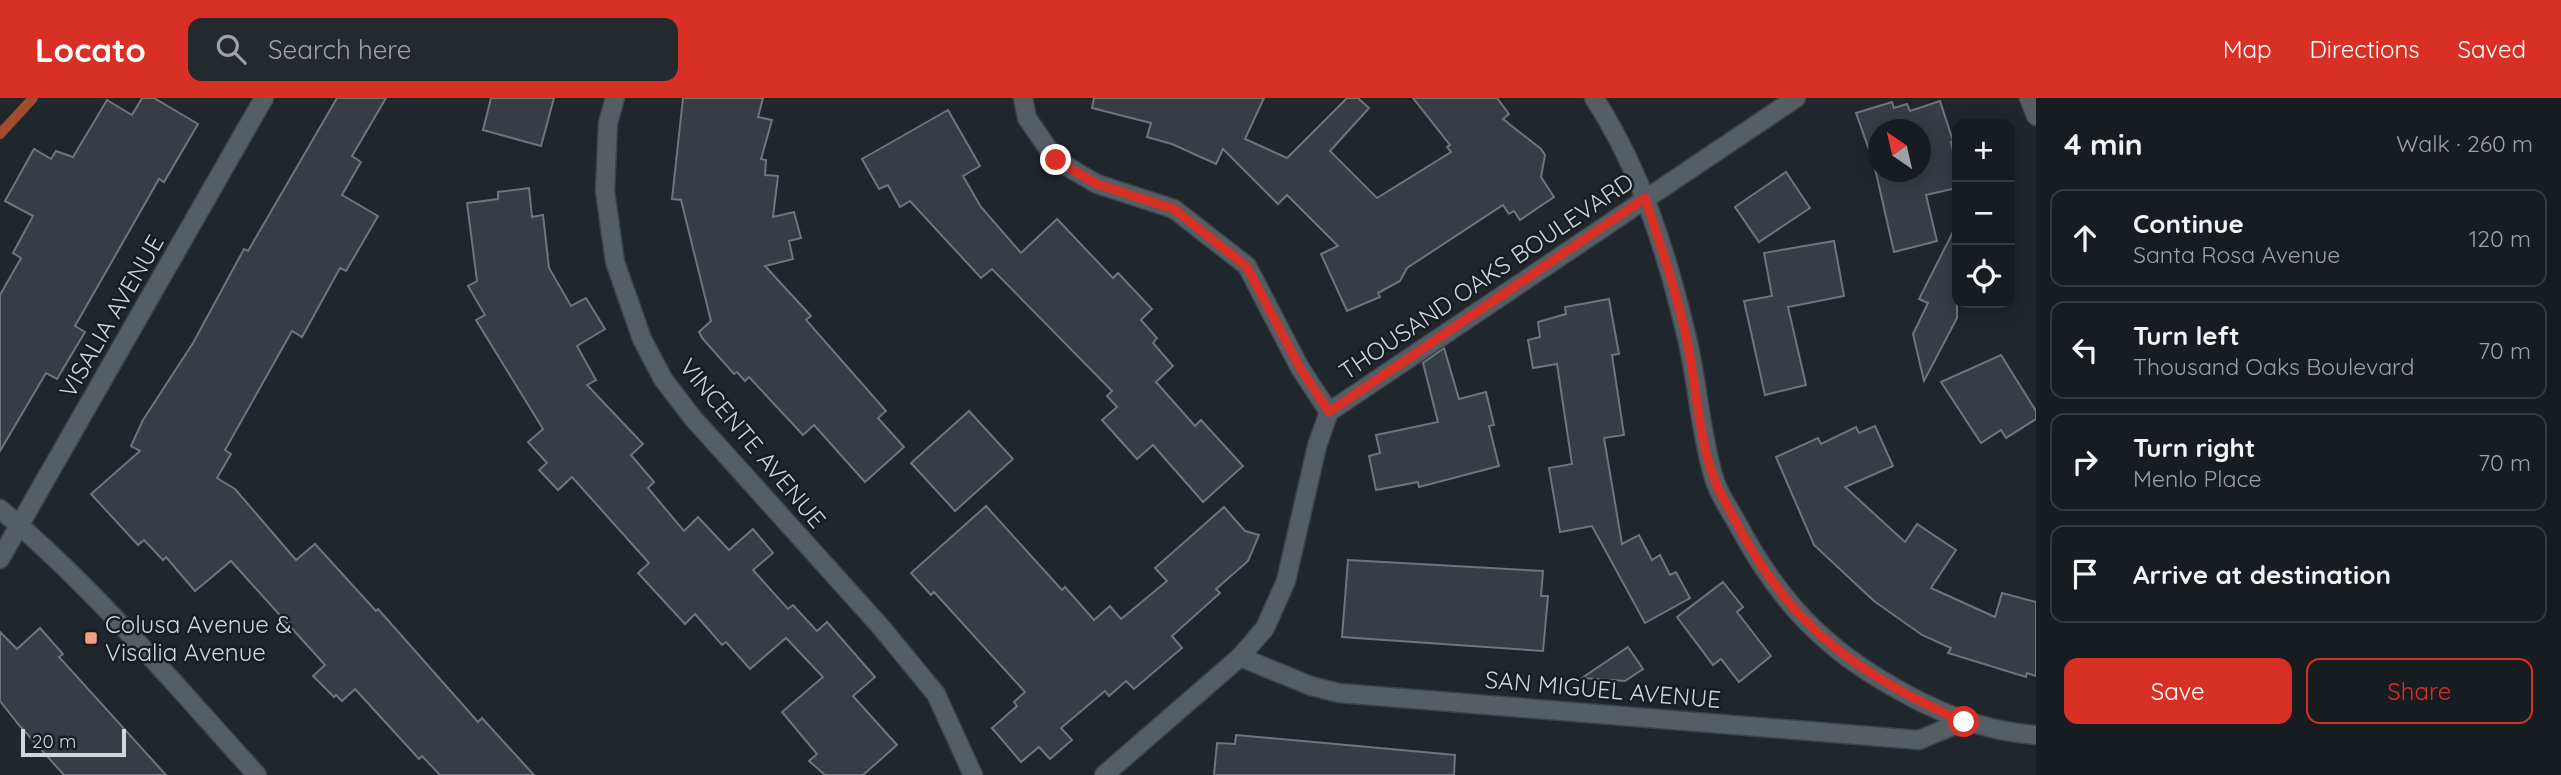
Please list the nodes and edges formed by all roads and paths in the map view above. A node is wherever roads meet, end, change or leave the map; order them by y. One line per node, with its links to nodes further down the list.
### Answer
1 (264, 98): 11 (street, VISALIA AVENUE)
2 (615, 98): 17 (street, VINCENTE AVENUE)
3 (1024, 98): 9 (street)
4 (1594, 98): 8 (street)
5 (1796, 98): 8 (street, THOUSAND OAKS BOULEVARD)
6 (2029, 98): 7 (street)
7 (2036, 116)
8 (1645, 198): 9 (street, THOUSAND OAKS BOULEVARD); 14 (street)
9 (1329, 412): 13 (street, THOUSAND OAKS BOULEVARD)
10 (0, 509): 11 (street)
11 (19, 525): 12 (street, VISALIA AVENUE); 16 (street)
12 (0, 559)
13 (1240, 657): 14 (street, SAN MIGUEL AVENUE); 18 (street, THOUSAND OAKS BOULEVARD)
14 (1964, 722): 15 (street)
15 (2036, 735)
16 (257, 775)
17 (973, 775)
18 (1104, 775)

